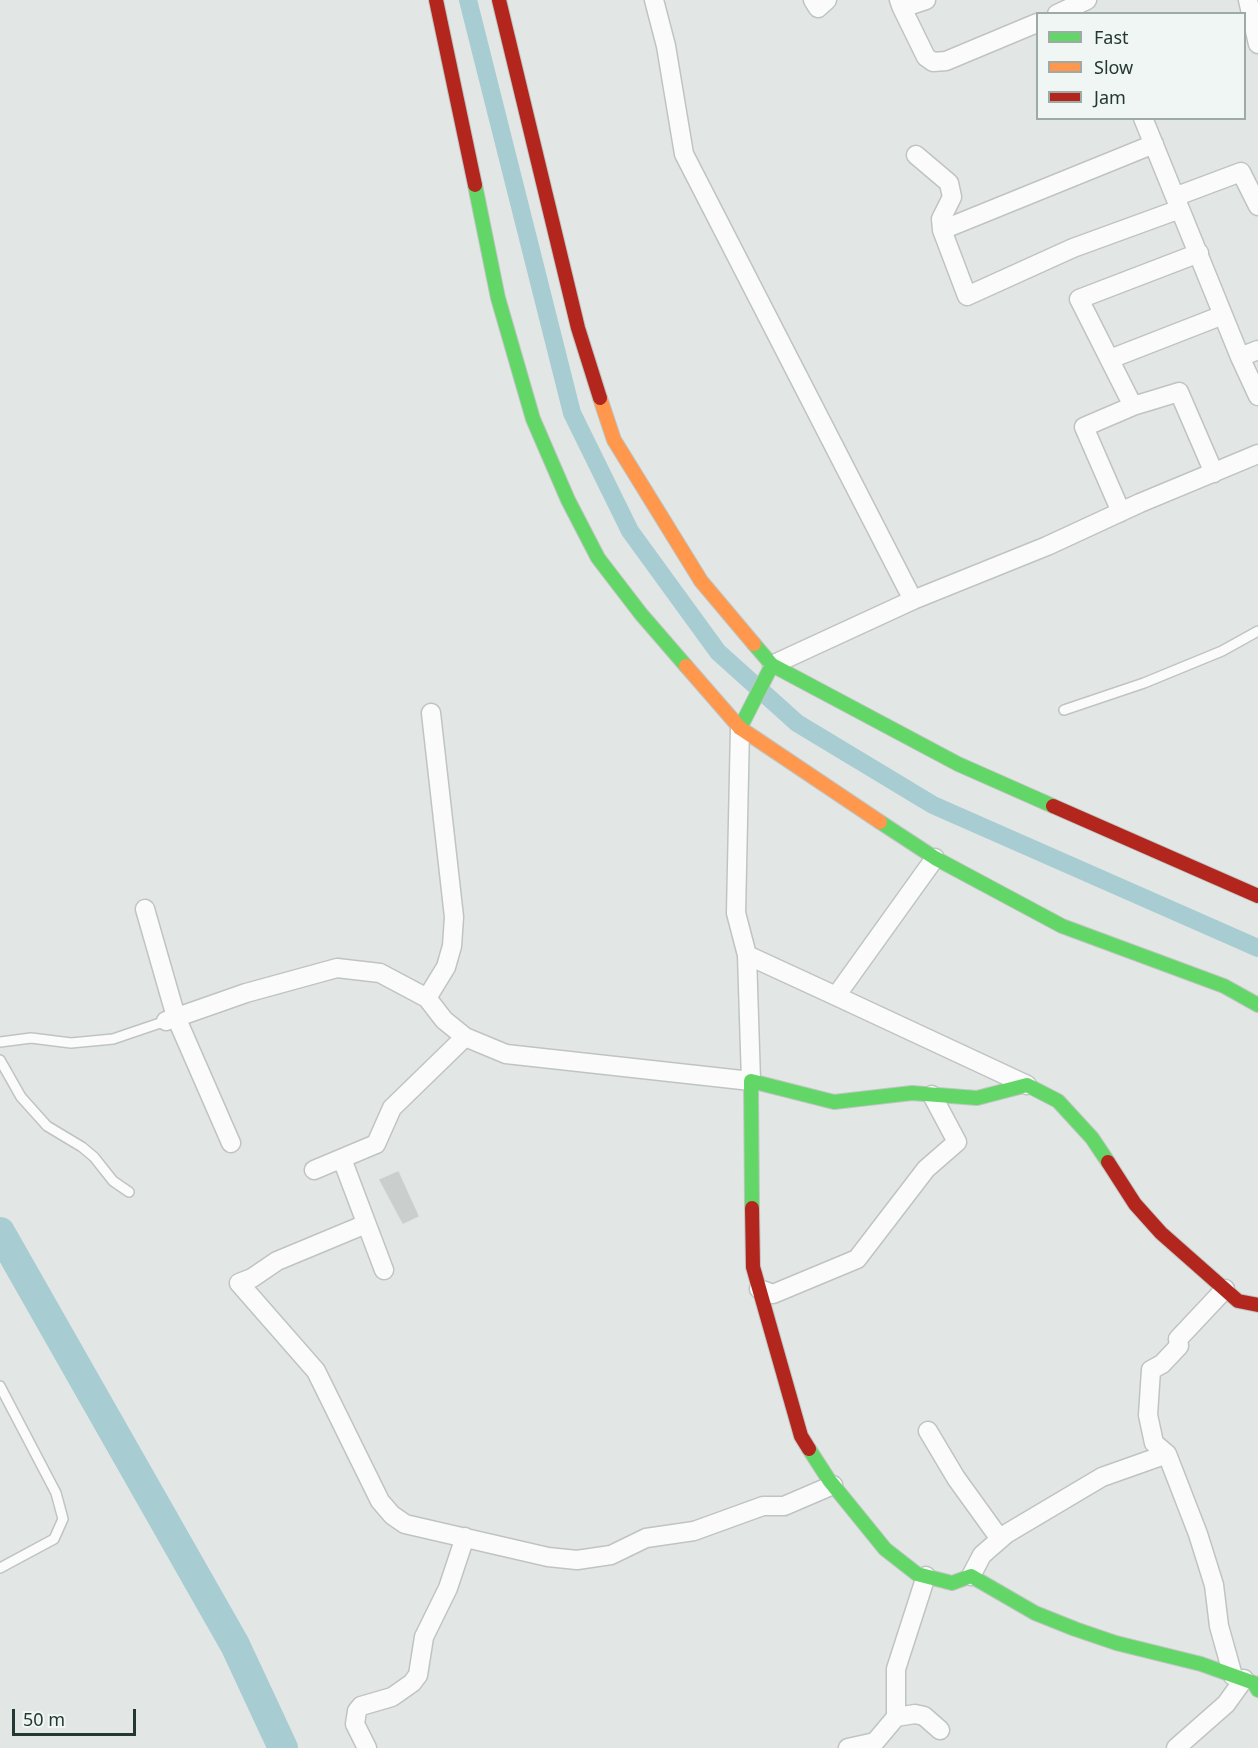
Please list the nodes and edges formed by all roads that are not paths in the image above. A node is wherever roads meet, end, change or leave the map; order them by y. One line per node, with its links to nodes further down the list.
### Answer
1 (436, 0): 34 (street)
2 (499, 0): 31 (street)
3 (654, 0): 29 (street)
4 (813, 0): 5 (street)
5 (827, 0)
6 (926, 0): 9 (street)
7 (1087, 0): 10 (street)
8 (1248, 0): 12 (street)
9 (901, 4): 11 (street)
10 (1061, 12)
11 (1036, 23)
12 (1258, 44)
13 (1144, 120): 14 (street)
14 (1154, 144): 16 (street); 18 (street)
15 (916, 155): 18 (street)
16 (1179, 202): 17 (street); 18 (street); 19 (street)
17 (1258, 206)
18 (942, 230)
19 (1198, 253): 20 (street); 23 (street)
20 (1223, 315): 22 (street); 23 (street)
21 (1258, 350): 22 (street)
22 (1240, 357): 24 (street)
23 (1110, 359): 25 (street)
24 (1258, 396)
25 (1133, 406): 27 (street); 28 (street)
26 (1258, 454): 27 (street)
27 (1214, 472): 28 (street)
28 (1120, 512): 29 (street)
29 (913, 600): 31 (street)
30 (1258, 631): 32 (lane)
31 (769, 672): 34 (street); 36 (street)
32 (1064, 710)
33 (431, 713): 40 (street)
34 (740, 728): 35 (street); 38 (street)
35 (935, 858): 39 (street); 41 (street)
36 (1258, 896)
37 (145, 909): 42 (street)
38 (747, 955): 39 (street); 46 (street)
39 (836, 996): 47 (street)
40 (427, 998): 42 (street); 43 (street)
41 (1258, 1005)
42 (171, 1019): 44 (lane); 49 (street)
43 (465, 1037): 46 (street); 50 (street)
44 (0, 1042)
45 (0, 1060): 52 (lane)
46 (751, 1080): 48 (street); 55 (street)
47 (1028, 1085): 48 (street); 56 (street)
48 (932, 1095): 55 (street)
49 (231, 1143)
50 (342, 1158): 51 (street); 53 (street)
51 (314, 1170)
52 (129, 1191)
53 (366, 1224): 54 (street); 62 (street)
54 (384, 1270)
55 (759, 1289): 61 (street)
56 (1224, 1289): 57 (street); 60 (street)
57 (1258, 1305)
58 (0, 1386): 64 (lane)
59 (928, 1431): 63 (street)
60 (1167, 1454): 63 (street); 67 (street)
61 (833, 1485): 62 (street); 65 (street)
62 (465, 1537): 71 (street)
63 (1000, 1539): 66 (street)
64 (0, 1568)
65 (926, 1576): 66 (street); 68 (street)
66 (971, 1576): 67 (street)
67 (1249, 1682): 73 (street)
68 (896, 1717): 69 (street); 70 (street)
69 (940, 1730)
70 (875, 1745): 72 (street)
71 (367, 1748)
72 (848, 1748)
73 (1176, 1748)

